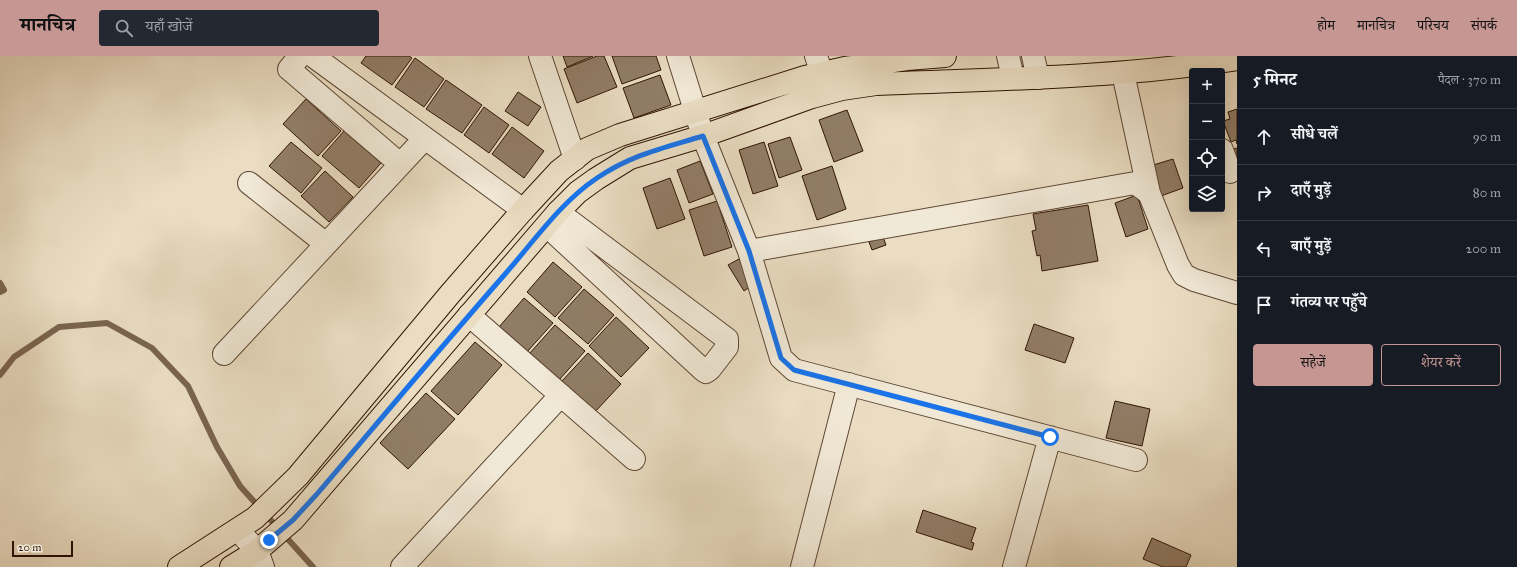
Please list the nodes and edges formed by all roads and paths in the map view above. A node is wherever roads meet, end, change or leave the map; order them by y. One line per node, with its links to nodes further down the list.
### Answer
1 (300, 56): 21 (street)
2 (312, 56): 18 (street)
3 (540, 56): 20 (street)
4 (678, 56): 16 (street)
5 (945, 56): 8 (main road)
6 (1008, 56): 14 (street)
7 (1033, 56): 15 (street)
8 (906, 57): 10 (main road)
9 (1237, 59): 12 (main road)
10 (819, 65): 16 (main road)
11 (1189, 68): 13 (main road)
12 (1193, 68)
13 (1123, 73): 15 (main road); 24 (street)
14 (1013, 78): 15 (main road); 17 (main road)
15 (1038, 78)
16 (696, 111): 17 (street); 20 (main road)
17 (703, 136): 26 (main road); 28 (street)
18 (425, 138): 21 (street); 25 (street)
19 (1225, 158): 22 (street)
20 (575, 159): 25 (main road)
21 (400, 164): 27 (street)
22 (1230, 172)
23 (249, 183): 27 (street)
24 (1149, 193): 28 (street); 29 (street)
25 (523, 210): 37 (main road)
26 (553, 219): 26 (street); 30 (main road)
27 (326, 244): 31 (street)
28 (749, 251): 32 (street)
29 (1237, 292)
30 (469, 315): 33 (street); 38 (main road)
31 (224, 354)
32 (849, 384): 34 (street); 42 (street)
33 (561, 395): 35 (street); 41 (street)
34 (1050, 437): 36 (street); 43 (street)
35 (634, 459)
36 (1136, 460)
37 (246, 524): 38 (street); 39 (main road)
38 (263, 552): 40 (main road)
39 (179, 567)
40 (231, 567)
41 (402, 567)
42 (802, 567)
43 (1014, 567)

